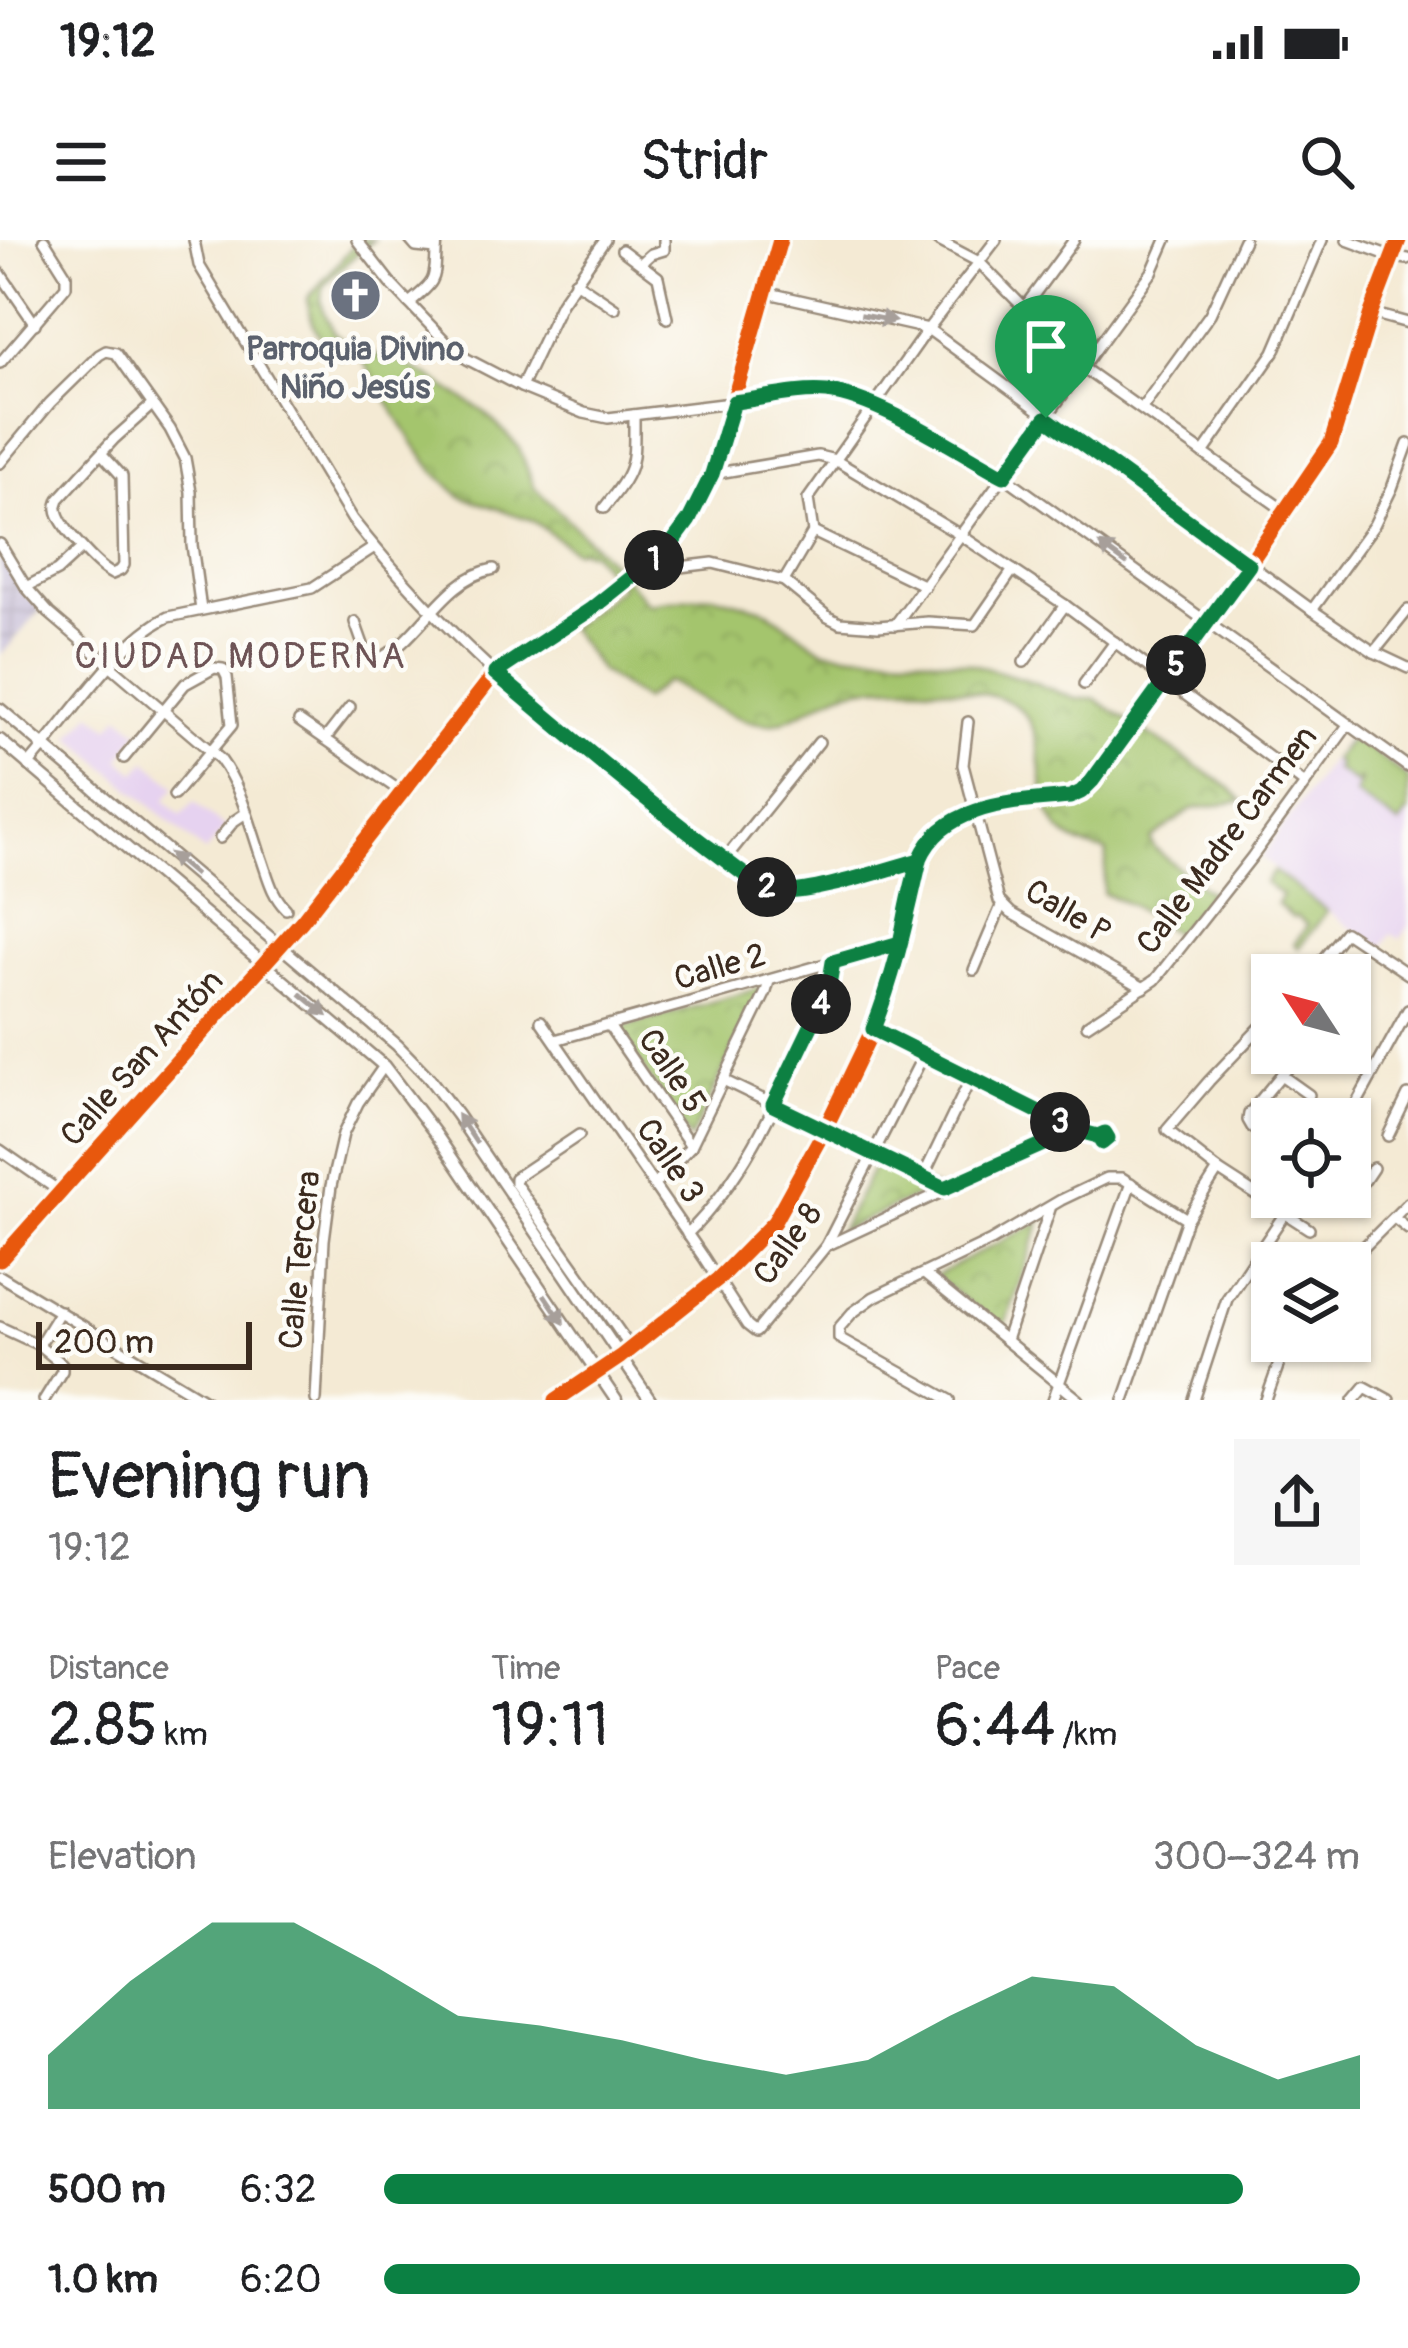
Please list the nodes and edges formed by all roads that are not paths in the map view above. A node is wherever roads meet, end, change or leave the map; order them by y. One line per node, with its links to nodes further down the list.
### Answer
1 (44, 240): 30 (street)
2 (194, 240): 55 (street)
3 (357, 240): 25 (street)
4 (410, 240): 16 (street)
5 (605, 240): 23 (street)
6 (664, 240): 21 (street)
7 (780, 240): 24 (street, Calle San Antón)
8 (937, 240): 20 (street)
9 (996, 240): 20 (street)
10 (1074, 240): 27 (street)
11 (1166, 240): 34 (street)
12 (1244, 240): 39 (street)
13 (1322, 240): 44 (street)
14 (1347, 240): 18 (street)
15 (1399, 240): 18 (street)
16 (436, 245): 25 (street)
17 (622, 250): 21 (street)
18 (1393, 256): 19 (street); 28 (street)
19 (1408, 259)
20 (979, 262): 27 (street); 32 (street)
21 (641, 263): 29 (street)
22 (0, 273): 30 (street)
23 (575, 281): 26 (street); 35 (street)
24 (764, 292): 32 (street, one-way to 32); 36 (street, Calle San Antón)
25 (410, 303): 35 (street)
26 (615, 308)
27 (1024, 308): 34 (street)
28 (1371, 313): 31 (street); 50 (street)
29 (667, 318)
30 (35, 323): 33 (street)
31 (1408, 323)
32 (928, 329): 38 (street); 41 (street)
33 (0, 363)
34 (1083, 368): 39 (street); 41 (street)
35 (521, 387): 40 (street)
36 (734, 402): 38 (street); 40 (street); 47 (street, Calle San Antón)
37 (152, 405): 43 (street); 46 (street); 65 (street)
38 (873, 405): 45 (street); 48 (street)
39 (1142, 408): 44 (street)
40 (634, 415): 49 (street)
41 (1046, 418): 48 (street); 57 (street)
42 (1408, 444): 66 (street)
43 (101, 453): 54 (street); 54 (street)
44 (1203, 453): 50 (street)
45 (835, 460): 47 (street); 51 (street); 52 (street)
46 (0, 463)
47 (712, 474): 56 (street, Calle San Antón)
48 (1004, 476): 52 (street); 69 (street, one-way to 48)
49 (604, 508)
50 (1285, 511): 57 (street)
51 (813, 532): 60 (street); 61 (street)
52 (962, 536): 59 (street); 61 (street)
53 (0, 544): 62 (street)
54 (82, 548): 62 (street)
55 (373, 548): 64 (street); 65 (street)
56 (663, 553): 60 (street); 76 (street, Calle San Antón)
57 (1249, 565): 66 (street); 69 (street)
58 (494, 569): 64 (street)
59 (1013, 570): 63 (street); 70 (street)
60 (784, 581): 70 (street)
61 (925, 586): 70 (street)
62 (26, 587): 74 (street)
63 (1065, 605): 71 (street); 73 (street)
64 (433, 609): 68 (street); 76 (street)
65 (201, 610): 74 (street)
66 (1312, 610): 72 (street)
67 (1408, 610): 72 (street)
68 (356, 622)
69 (1208, 622): 77 (street); 84 (street)
70 (895, 625)
71 (1115, 642): 77 (street); 78 (street)
72 (1374, 652): 75 (street)
73 (1024, 662)
74 (111, 667): 81 (street); 88 (street)
75 (1408, 668)
76 (495, 673): 94 (street, Calle San Antón); 99 (street)
77 (1165, 680): 93 (street); 96 (street)
78 (1084, 684)
79 (350, 707): 85 (street)
80 (0, 709): 88 (main road)
81 (162, 709): 89 (street); 89 (street); 90 (street)
82 (299, 721): 85 (street)
83 (968, 722): 96 (street, Calle P)
84 (1348, 725): 92 (street); 93 (street, Calle Madre Carmen)
85 (325, 739): 94 (street)
86 (0, 740): 91 (main road)
87 (819, 742): 99 (street)
88 (44, 747): 91 (street); 104 (main road, one-way to 88)
89 (211, 749): 95 (street); 97 (street)
90 (124, 758)
91 (28, 764): 107 (main road)
92 (1408, 767)
93 (1305, 784): 111 (street, Calle Madre Carmen)
94 (403, 793): 104 (street, Calle San Antón)
95 (174, 795)
96 (975, 810): 100 (street); 101 (street, Calle P)
97 (246, 813): 98 (street); 102 (street)
98 (220, 838)
99 (725, 859): 100 (street)
100 (920, 860): 103 (street)
101 (1002, 904): 108 (street); 111 (street, Calle P)
102 (286, 909)
103 (900, 943): 106 (street, Calle 2); 116 (street)
104 (279, 947): 107 (street, Calle San Antón); 166 (main road, one-way to 104)
105 (1329, 954): 109 (street)
106 (833, 962): 110 (street, Calle 2); 128 (street)
107 (265, 964): 120 (main road, one-way to 120); 145 (street, Calle San Antón)
108 (974, 970)
109 (1408, 974)
110 (769, 980): 115 (street, Calle 2); 123 (street)
111 (1144, 988): 114 (street, Calle Madre Carmen)
112 (1408, 1010): 127 (street)
113 (541, 1021): 118 (street, Calle 3)
114 (1087, 1025)
115 (609, 1027): 118 (street, Calle 2); 134 (street, Calle 5)
116 (873, 1029): 119 (street); 129 (street)
117 (1251, 1038): 138 (street)
118 (554, 1040): 142 (street, Calle 3)
119 (924, 1054): 122 (street); 136 (street, Calle 8)
120 (383, 1066): 168 (main road, one-way to 168); 172 (street, Calle Tercera)
121 (1281, 1075): 124 (street); 126 (street)
122 (971, 1078): 130 (street); 140 (street)
123 (723, 1080): 128 (street); 134 (street)
124 (1309, 1095)
125 (1408, 1095): 133 (street)
126 (1261, 1098)
127 (1360, 1098)
128 (773, 1105): 129 (street); 153 (street)
129 (825, 1129): 136 (street); 160 (street)
130 (1075, 1130): 132 (street); 143 (street)
131 (579, 1135): 166 (street)
132 (1098, 1136)
133 (1388, 1136)
134 (691, 1146): 142 (street)
135 (0, 1150): 145 (street)
136 (873, 1153): 140 (street); 155 (street, Calle 8)
137 (1373, 1168): 139 (street)
138 (1218, 1170): 144 (street); 150 (street)
139 (1371, 1171)
140 (923, 1177): 143 (street)
141 (1131, 1183): 147 (street); 150 (street); 169 (street)
142 (654, 1185): 153 (street, Calle 3)
143 (945, 1188): 155 (street)
144 (1251, 1191)
145 (62, 1193): 156 (street, Calle San Antón)
146 (1408, 1203): 149 (street)
147 (1051, 1206): 158 (street); 164 (street)
148 (1293, 1218): 151 (street)
149 (1394, 1218): 152 (street); 154 (street)
150 (1187, 1219): 179 (street)
151 (1309, 1229)
152 (1408, 1229)
153 (688, 1234): 160 (street, Calle 3)
154 (1369, 1242)
155 (826, 1246): 163 (street, Calle 8)
156 (0, 1261)
157 (1251, 1264): 180 (street)
158 (924, 1274): 164 (street); 176 (street)
159 (0, 1276): 161 (street)
160 (718, 1279): 163 (street, Calle 3); 166 (street)
161 (60, 1311): 165 (street); 171 (street)
162 (0, 1327): 165 (street)
163 (754, 1331)
164 (1006, 1340): 169 (street)
165 (38, 1345): 170 (street)
166 (626, 1353): 168 (street); 175 (main road)
167 (1280, 1362): 181 (street)
168 (597, 1373): 173 (street); 174 (main road)
169 (1060, 1383): 177 (street); 178 (street)
170 (44, 1400)
171 (206, 1400)
172 (316, 1400)
173 (556, 1400)
174 (616, 1400)
175 (650, 1400)
176 (950, 1400)
177 (1053, 1400)
178 (1078, 1400)
179 (1124, 1400)
180 (1194, 1400)
181 (1266, 1400)
182 (1354, 1400): 183 (street)
183 (1389, 1400)

